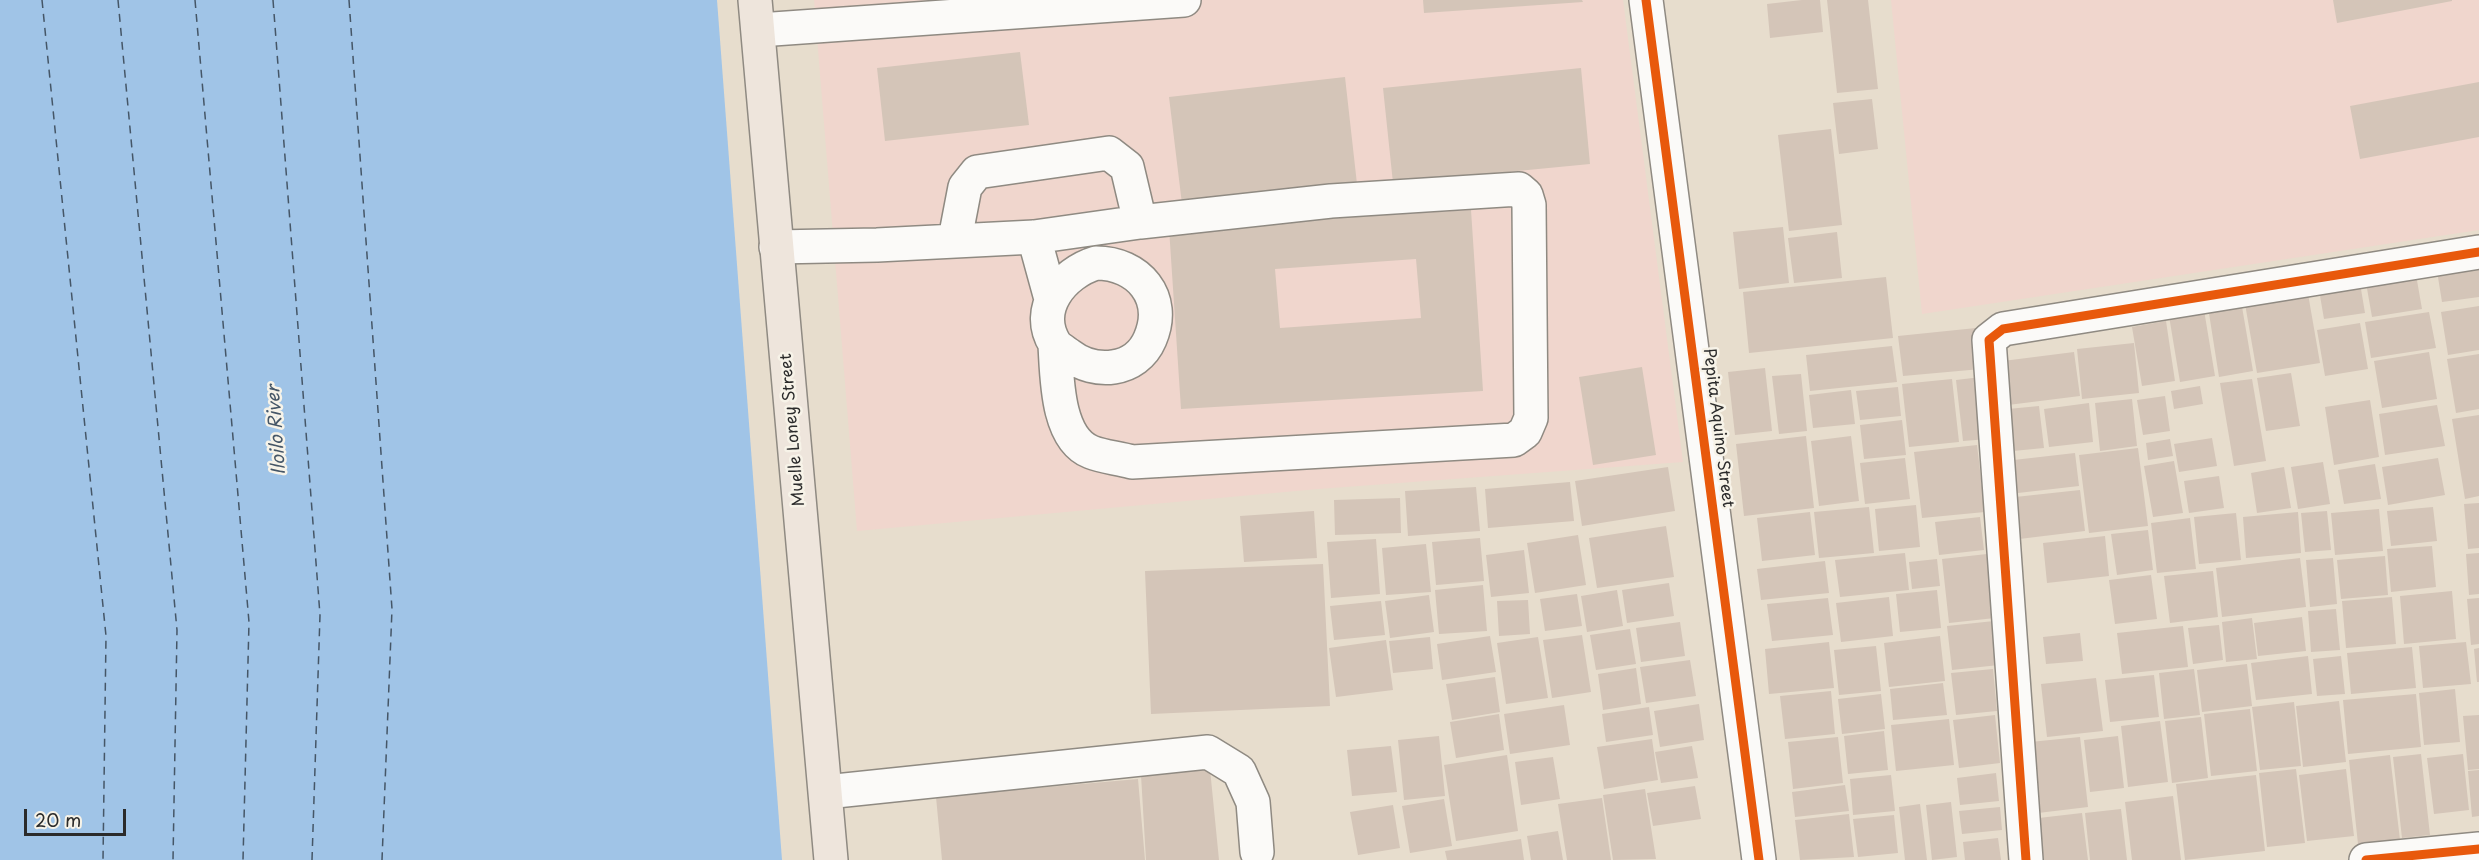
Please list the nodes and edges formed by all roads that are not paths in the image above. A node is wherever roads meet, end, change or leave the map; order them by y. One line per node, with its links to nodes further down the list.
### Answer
1 (1184, 0): 3 (street)
2 (1646, 0): 15 (street, Pepita Aquino Street)
3 (757, 15): 7 (main road, Muelle Loney Street)
4 (1140, 222): 5 (street); 6 (street); 10 (street)
5 (1034, 237): 6 (street); 9 (street)
6 (955, 240): 7 (street)
7 (776, 247): 11 (main road, Muelle Loney Street)
8 (2479, 252): 16 (street)
9 (1051, 299): 10 (street); 10 (street)
10 (1055, 345)
11 (826, 792): 13 (street); 14 (main road, Muelle Loney Street)
12 (2479, 849): 17 (street)
13 (1257, 852)
14 (831, 860)
15 (1759, 860)
16 (2026, 860)
17 (2366, 860)

